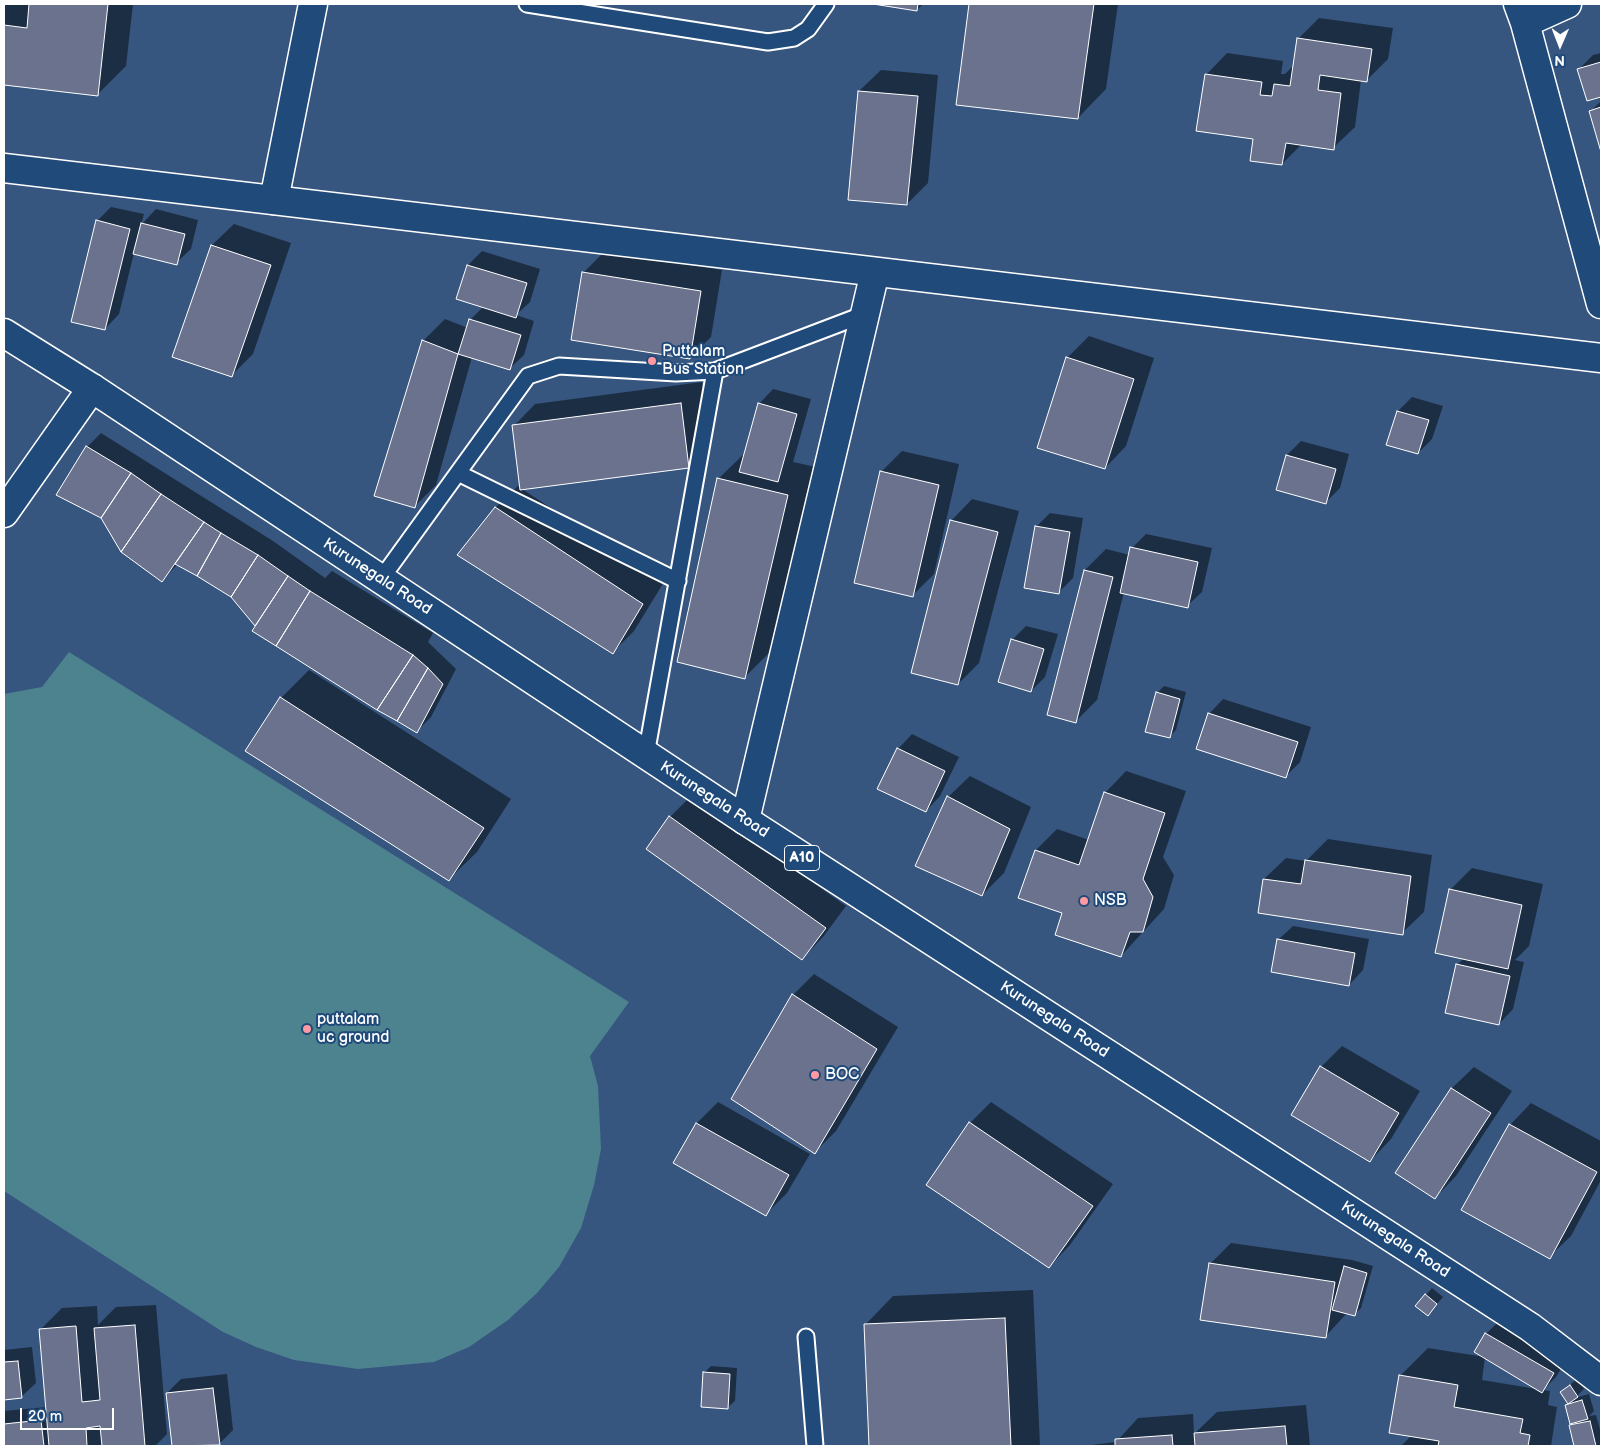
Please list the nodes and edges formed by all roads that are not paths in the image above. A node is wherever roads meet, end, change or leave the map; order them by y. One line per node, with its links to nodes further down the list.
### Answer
1 (314, 4): 7 (main road)
2 (527, 4): 3 (lane)
3 (826, 4)
4 (1568, 4): 5 (main road)
5 (1522, 13): 9 (main road)
6 (4, 168): 7 (main road)
7 (274, 200): 8 (main road)
8 (875, 272): 10 (main road); 12 (main road)
9 (1601, 304)
10 (865, 314): 13 (lane); 20 (main road)
11 (4, 333): 14 (main road, Kurunegala Road / A10)
12 (1601, 358)
13 (715, 371): 15 (lane); 18 (lane)
14 (92, 388): 16 (main road); 17 (main road, Kurunegala Road / A10)
15 (458, 473): 17 (lane); 18 (lane)
16 (4, 513)
17 (381, 579): 19 (main road, Kurunegala Road / A10)
18 (678, 581): 19 (lane)
19 (646, 755): 20 (main road, Kurunegala Road / A10)
20 (744, 820): 22 (main road, Kurunegala Road / A10)
21 (806, 1337): 23 (lane)
22 (1601, 1381)
23 (815, 1446)

